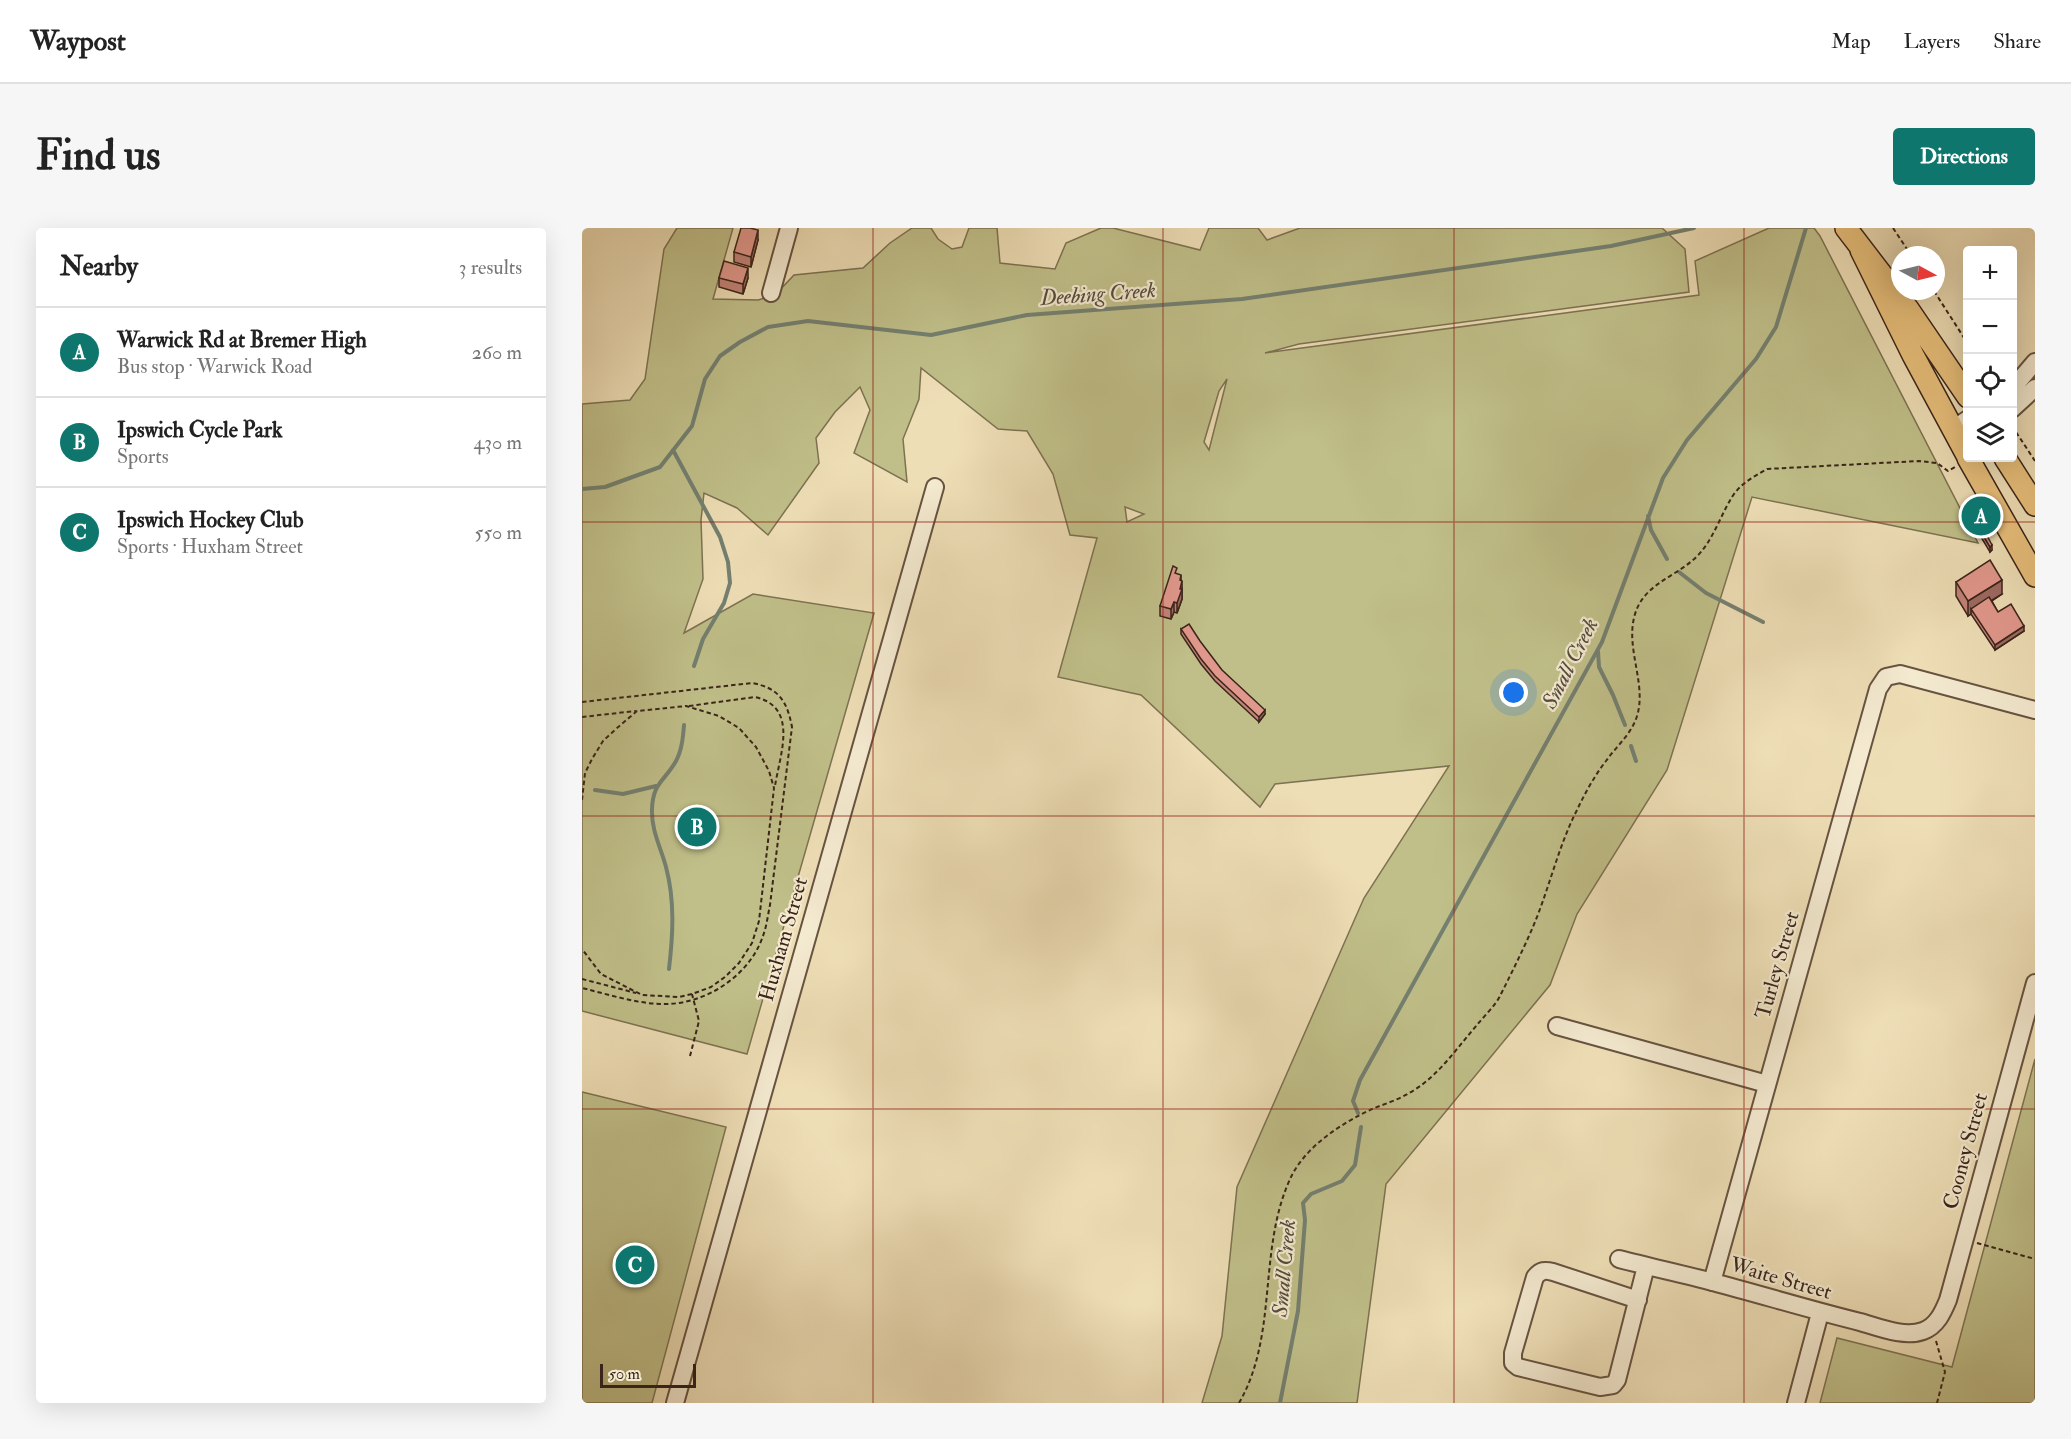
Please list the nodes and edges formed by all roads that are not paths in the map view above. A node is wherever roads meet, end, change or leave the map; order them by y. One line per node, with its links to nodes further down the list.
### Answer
1 (789, 228): 4 (street)
2 (1846, 228): 3 (main road)
3 (1861, 250): 8 (main road); 10 (main road)
4 (771, 293)
5 (2035, 362): 6 (street)
6 (2017, 384)
7 (2035, 388): 9 (street)
8 (1963, 390)
9 (2014, 408)
10 (1962, 444): 14 (main road)
11 (2008, 462): 13 (main road)
12 (935, 487): 25 (street, Huxham Street)
13 (2035, 505)
14 (2035, 576)
15 (2035, 710): 18 (street, Turley Street)
16 (2035, 983): 24 (street, Cooney Street)
17 (1557, 1026): 18 (street)
18 (1767, 1084): 21 (street, Turley Street)
19 (1619, 1259): 20 (street, Waite Street)
20 (1646, 1266): 21 (street, Waite Street); 22 (street)
21 (1712, 1282): 23 (street, Waite Street)
22 (1638, 1300): 22 (street)
23 (1820, 1312): 24 (street, Waite Street); 26 (street)
24 (1931, 1327)
25 (675, 1403)
26 (1796, 1403)

